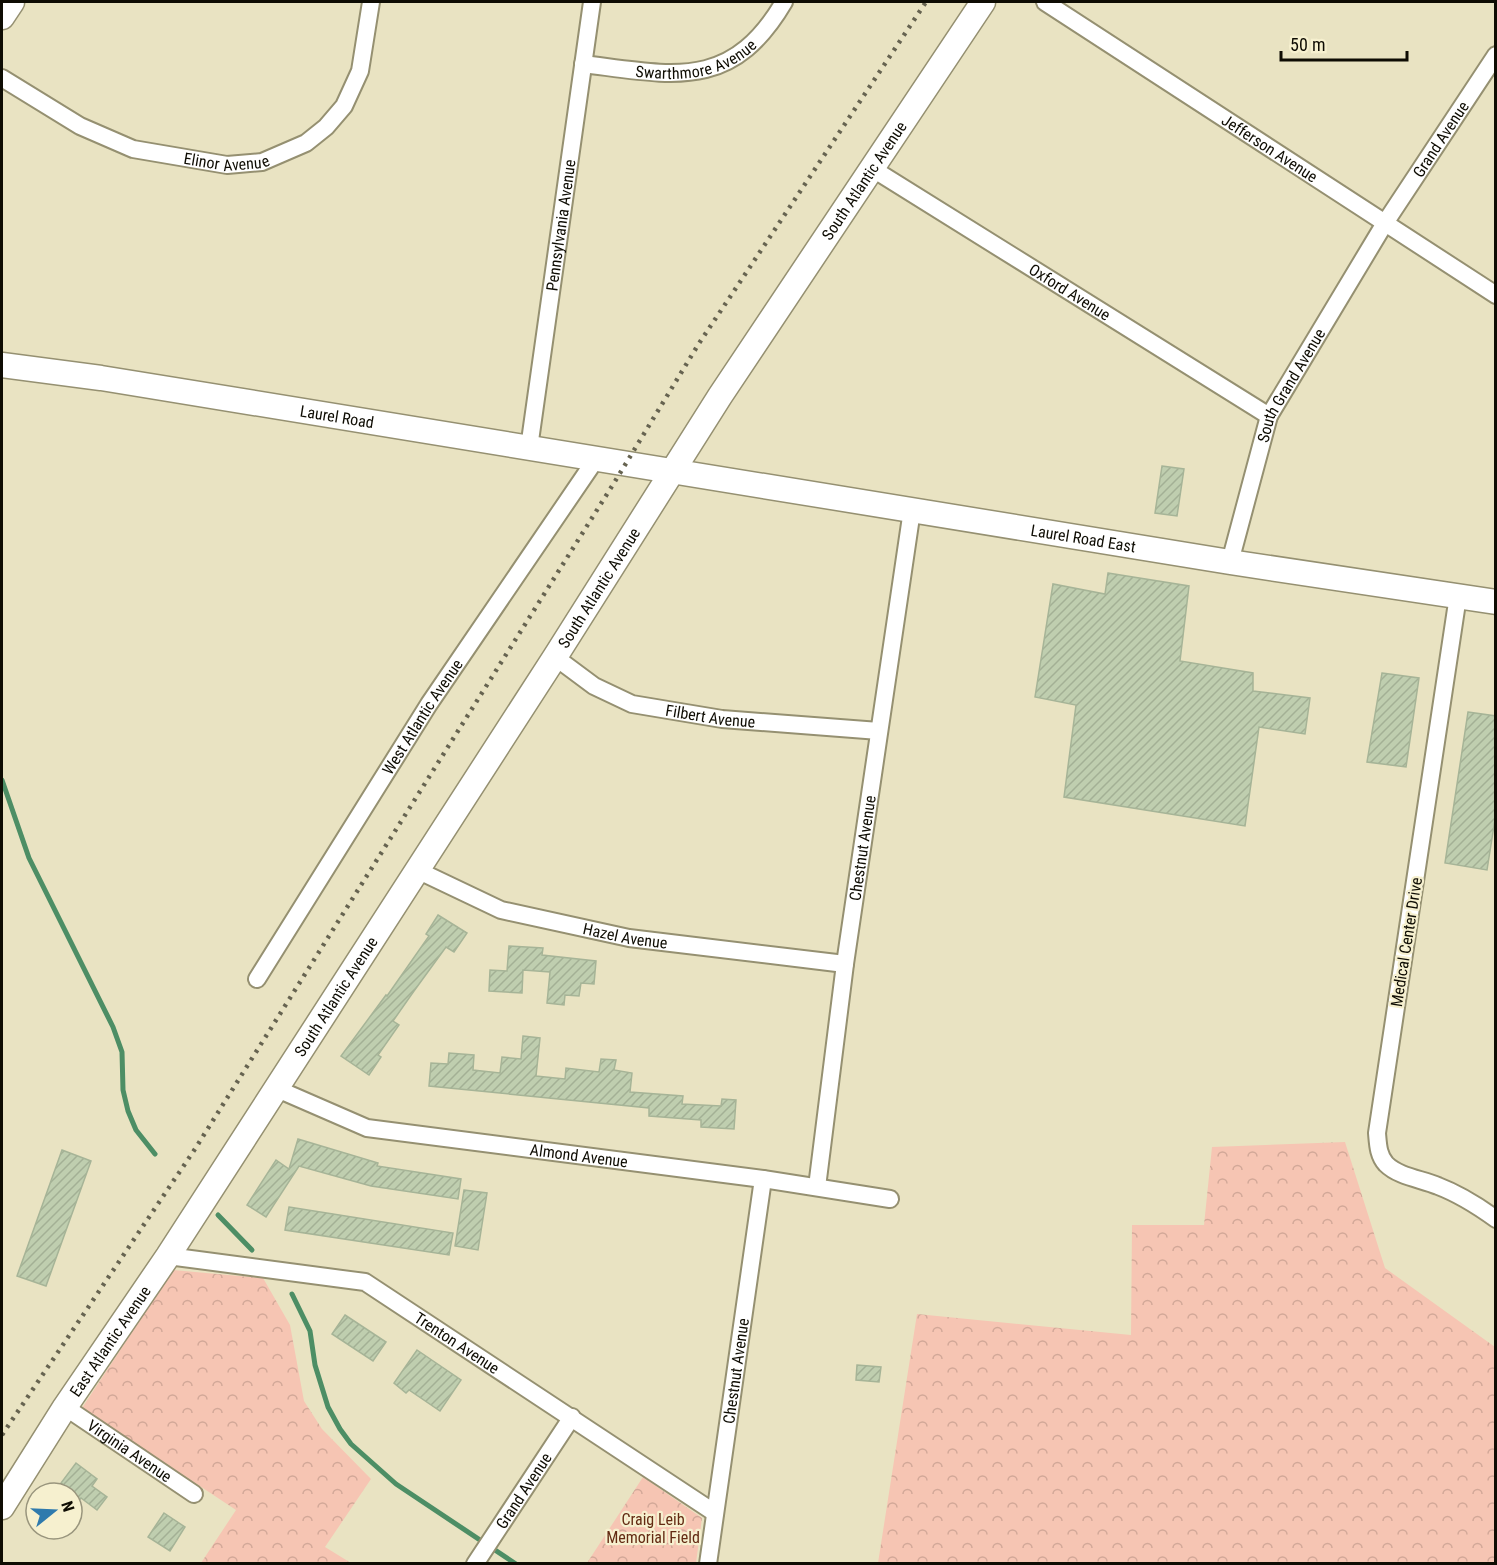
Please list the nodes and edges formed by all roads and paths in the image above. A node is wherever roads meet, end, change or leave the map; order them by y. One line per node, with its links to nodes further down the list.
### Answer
1 (12, 2): 7 (street)
2 (371, 2): 10 (street, Elinor Avenue)
3 (592, 2): 9 (street, Pennsylvania Avenue)
4 (784, 2): 9 (street, Swarthmore Avenue)
5 (983, 2): 11 (street, South Atlantic Avenue)
6 (1045, 2): 12 (street, Jefferson Avenue)
7 (2, 17)
8 (1496, 55): 12 (street, Grand Avenue)
9 (583, 64): 16 (street, Pennsylvania Avenue)
10 (2, 78)
11 (873, 169): 15 (street, Oxford Avenue); 18 (street, South Atlantic Avenue)
12 (1385, 223): 13 (street, Jefferson Avenue); 15 (street, South Grand Avenue)
13 (1496, 296)
14 (2, 365): 16 (street, Laurel Road)
15 (1269, 416): 20 (street, South Grand Avenue)
16 (529, 448): 17 (street, Laurel Road)
17 (596, 459): 18 (street, Laurel Road); 27 (street, West Atlantic Avenue)
18 (673, 471): 19 (street, Laurel Road East); 23 (street, South Atlantic Avenue)
19 (912, 510): 20 (street, Laurel Road East); 24 (street, Chestnut Avenue)
20 (1230, 562): 21 (street, Laurel Road East)
21 (1458, 596): 22 (street, Laurel Road East); 33 (street, Medical Center Drive)
22 (1496, 602)
23 (555, 657): 24 (street, Filbert Avenue); 25 (street, South Atlantic Avenue)
24 (879, 730): 26 (street, Chestnut Avenue)
25 (417, 870): 26 (street, Hazel Avenue); 28 (street, South Atlantic Avenue)
26 (845, 964): 31 (street, Chestnut Avenue)
27 (257, 979)
28 (275, 1088): 29 (street, South Atlantic Avenue); 30 (street, Almond Avenue)
29 (218, 1175): 34 (street, East Atlantic Avenue)
30 (763, 1179): 31 (street, Almond Avenue); 39 (street, Chestnut Avenue)
31 (817, 1187): 32 (street, Almond Avenue)
32 (890, 1199)
33 (1496, 1219)
34 (168, 1256): 35 (street, East Atlantic Avenue); 36 (street, Trenton Avenue)
35 (65, 1407): 37 (street, Virginia Avenue); 38 (street, East Atlantic Avenue)
36 (572, 1417): 39 (street, Trenton Avenue); 40 (street, Grand Avenue)
37 (194, 1494)
38 (2, 1507)
39 (715, 1513): 41 (street, Chestnut Avenue)
40 (476, 1563)
41 (708, 1563)

